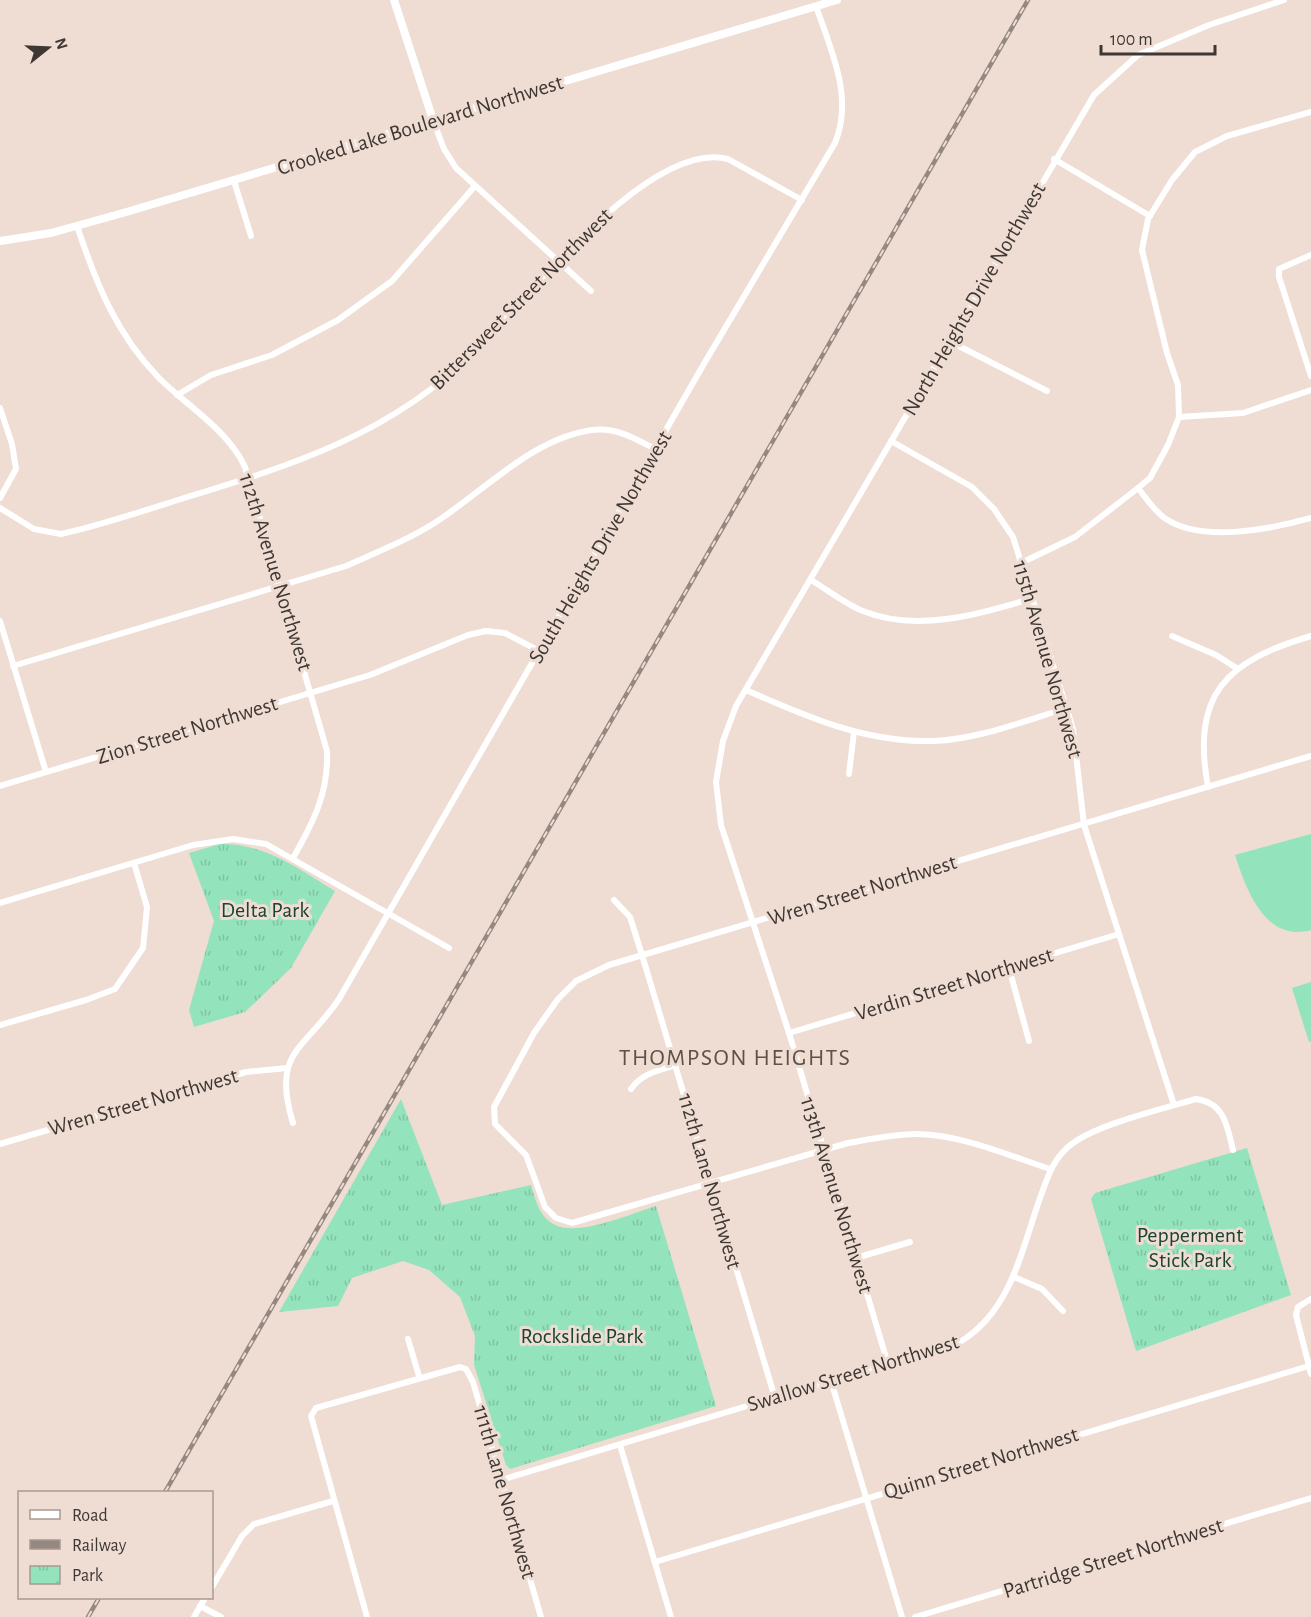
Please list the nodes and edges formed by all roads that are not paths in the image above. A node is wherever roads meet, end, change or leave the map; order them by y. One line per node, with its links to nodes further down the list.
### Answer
1 (394, 0): 6 (street)
2 (837, 0): 4 (street, Crooked Lake Boulevard Northwest)
3 (1284, 0): 7 (street, North Heights Drive Northwest)
4 (816, 6): 6 (street, Crooked Lake Boulevard Northwest); 10 (street, South Heights Drive Northwest)
5 (1311, 112): 11 (street)
6 (433, 120): 8 (street, Crooked Lake Boulevard Northwest); 9 (street)
7 (1054, 159): 11 (street); 18 (street, North Heights Drive Northwest)
8 (234, 181): 12 (street, Crooked Lake Boulevard Northwest); 13 (street)
9 (475, 186): 16 (street); 22 (street)
10 (802, 200): 16 (street, Bittersweet Street Northwest); 26 (street, South Heights Drive Northwest)
11 (1150, 216): 24 (street)
12 (77, 226): 14 (street, Crooked Lake Boulevard Northwest); 22 (street, 112th Avenue Northwest)
13 (251, 236)
14 (0, 241)
15 (1311, 255): 19 (street)
16 (558, 261): 17 (street); 27 (street, Bittersweet Street Northwest)
17 (591, 291)
18 (949, 341): 20 (street); 25 (street, North Heights Drive Northwest)
19 (1311, 376)
20 (1047, 390)
21 (1311, 390): 24 (street)
22 (177, 395): 27 (street, 112th Avenue Northwest)
23 (0, 408): 29 (street)
24 (1179, 417): 28 (street)
25 (891, 441): 32 (street, 115th Avenue Northwest); 33 (street, North Heights Drive Northwest)
26 (657, 450): 34 (street); 39 (street, South Heights Drive Northwest)
27 (249, 479): 30 (street, Bittersweet Street Northwest); 34 (street, 112th Avenue Northwest)
28 (1137, 488): 31 (street); 32 (street)
29 (0, 498)
30 (0, 508)
31 (1311, 518)
32 (1021, 563): 35 (street, 115th Avenue Northwest)
33 (811, 580): 35 (street); 42 (street, North Heights Drive Northwest)
34 (281, 586): 40 (street); 43 (street, 112th Avenue Northwest)
35 (1033, 598): 44 (street, 115th Avenue Northwest)
36 (0, 621): 40 (street)
37 (1172, 636): 41 (street)
38 (1311, 636): 41 (street)
39 (541, 652): 43 (street, Zion Street Northwest); 56 (street, South Heights Drive Northwest)
40 (13, 666): 47 (street)
41 (1238, 669): 50 (street)
42 (746, 690): 45 (street); 57 (street, North Heights Drive Northwest)
43 (312, 693): 47 (street, Zion Street Northwest); 52 (street, 112th Avenue Northwest)
44 (1067, 708): 45 (street); 51 (street, 115th Avenue Northwest)
45 (855, 732): 48 (street)
46 (1311, 756): 50 (street, Wren Street Northwest)
47 (46, 772): 49 (street, Zion Street Northwest)
48 (849, 774)
49 (0, 786)
50 (1208, 787): 51 (street, Wren Street Northwest)
51 (1084, 825): 57 (street, Wren Street Northwest); 58 (street, 115th Avenue Northwest)
52 (293, 858): 53 (street); 56 (street)
53 (134, 863): 55 (street); 62 (street)
54 (614, 900): 60 (street, 112th Lane Northwest)
55 (0, 903)
56 (388, 914): 59 (street); 66 (street, South Heights Drive Northwest)
57 (752, 923): 60 (street, Wren Street Northwest); 63 (street, 113th Avenue Northwest)
58 (1119, 934): 61 (street, Verdin Street Northwest); 68 (street, 115th Avenue Northwest)
59 (449, 948)
60 (642, 955): 65 (street, 112th Lane Northwest); 74 (street, Wren Street Northwest)
61 (1009, 968): 63 (street, Verdin Street Northwest); 64 (street)
62 (0, 1025)
63 (789, 1033): 71 (street, 113th Avenue Northwest)
64 (1029, 1041)
65 (676, 1065): 67 (street); 74 (street, 112th Lane Northwest)
66 (287, 1068): 69 (street); 70 (street, Wren Street Northwest)
67 (631, 1089)
68 (1174, 1106): 72 (street, Swallow Street Northwest); 73 (street, Swallow Street Northwest)
69 (293, 1123)
70 (0, 1144)
71 (822, 1150): 73 (street); 74 (street); 76 (street, 113th Avenue Northwest)
72 (1233, 1150)
73 (1050, 1169): 77 (street, Swallow Street Northwest)
74 (709, 1183): 86 (street, 112th Lane Northwest)
75 (910, 1242): 76 (street)
76 (856, 1258): 81 (street, 113th Avenue Northwest)
77 (1014, 1277): 79 (street); 81 (street, Swallow Street Northwest)
78 (1311, 1299): 82 (street)
79 (1063, 1311)
80 (408, 1339): 84 (street)
81 (888, 1364): 85 (street, Swallow Street Northwest)
82 (1309, 1366): 83 (street); 89 (street, Quinn Street Northwest)
83 (1311, 1374)
84 (419, 1376): 88 (street, 111th Lane Northwest); 91 (street)
85 (831, 1381): 86 (street, Swallow Street Northwest); 89 (street)
86 (776, 1398): 87 (street, Swallow Street Northwest)
87 (620, 1445): 88 (street, Swallow Street Northwest); 92 (street)
88 (501, 1480): 99 (street, 111th Lane Northwest)
89 (867, 1498): 92 (street, Quinn Street Northwest); 101 (street)
90 (1311, 1498): 102 (street, Partridge Street Northwest)
91 (333, 1501): 93 (street); 98 (street)
92 (655, 1562): 100 (street)
93 (213, 1585)
94 (204, 1599): 95 (street)
95 (200, 1606): 96 (street); 97 (street)
96 (194, 1617)
97 (221, 1617)
98 (367, 1617)
99 (541, 1617)
100 (671, 1617)
101 (902, 1617)
102 (915, 1617)

